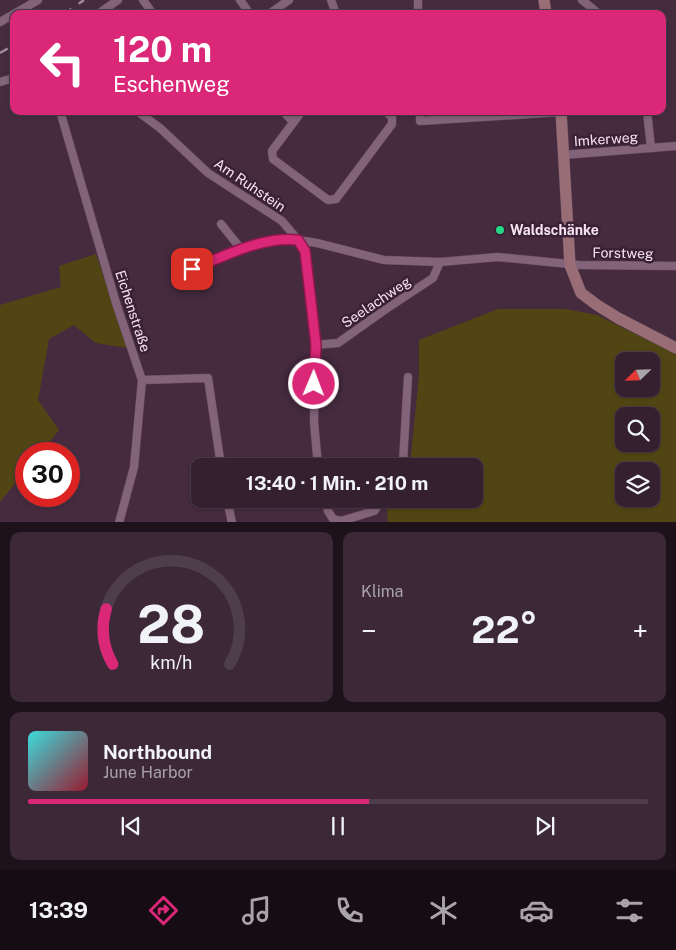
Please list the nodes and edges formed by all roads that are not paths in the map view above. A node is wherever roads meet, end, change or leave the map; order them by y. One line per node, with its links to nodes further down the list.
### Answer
1 (38, 0): 5 (street)
2 (118, 0): 6 (street)
3 (289, 0): 7 (street)
4 (582, 0): 8 (street)
5 (21, 10)
6 (104, 10)
7 (275, 10)
8 (594, 10)
9 (61, 115): 32 (street, Eichenstraße)
10 (142, 115): 23 (street, Am Ruhstein)
11 (286, 115): 18 (street)
12 (299, 115): 18 (street)
13 (390, 115): 18 (street)
14 (420, 115): 15 (street)
15 (514, 115)
16 (561, 115): 21 (street)
17 (647, 115): 20 (street, Imkerweg)
18 (293, 122)
19 (676, 146): 20 (street, Imkerweg)
20 (651, 148): 21 (street, Imkerweg)
21 (563, 155): 26 (street)
22 (221, 224): 24 (street)
23 (298, 240): 24 (street); 25 (street); 29 (street)
24 (241, 249): 28 (street)
25 (440, 262): 26 (street); 29 (street, Seelachweg)
26 (570, 265): 27 (street, Forstweg); 30 (street)
27 (676, 266)
28 (176, 276)
29 (316, 345): 34 (street)
30 (676, 348)
31 (408, 377): 35 (street)
32 (142, 380): 33 (street); 39 (street, Eichenstraße)
33 (220, 458)
34 (317, 458)
35 (403, 458)
36 (229, 508): 40 (street)
37 (327, 508): 38 (street)
38 (376, 508)
39 (119, 522)
40 (232, 522)

